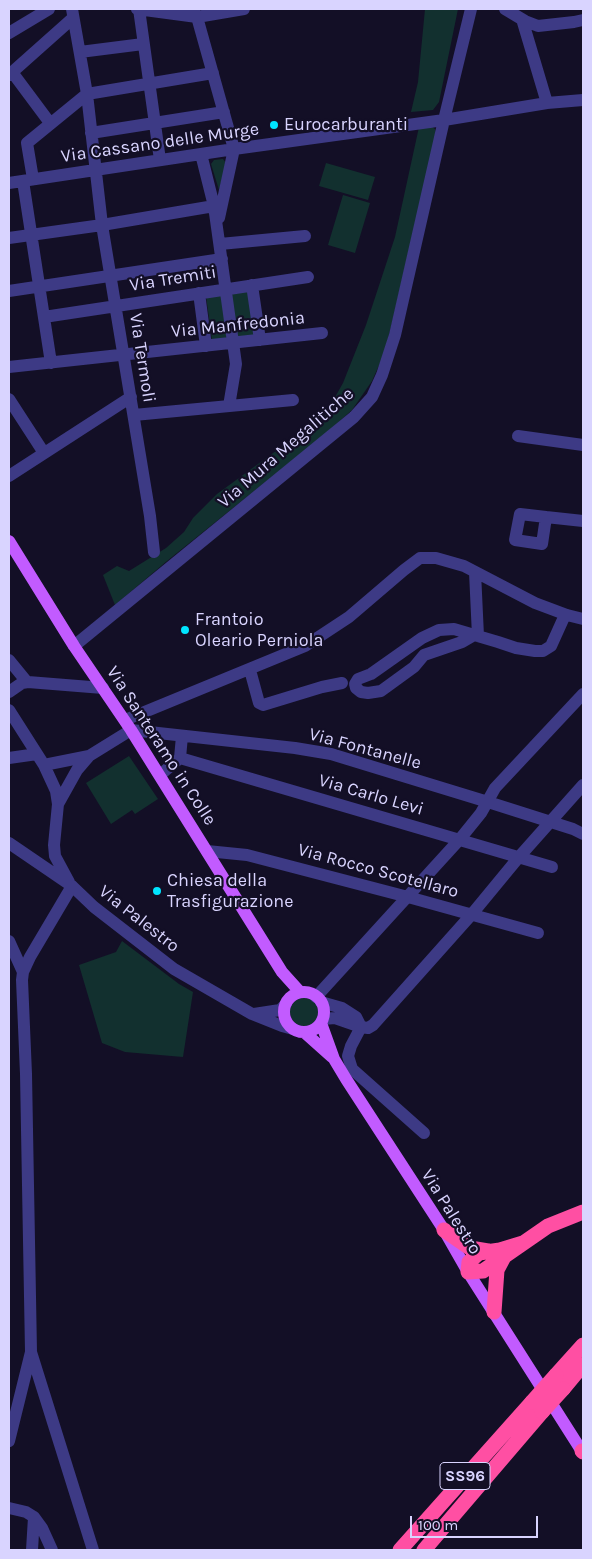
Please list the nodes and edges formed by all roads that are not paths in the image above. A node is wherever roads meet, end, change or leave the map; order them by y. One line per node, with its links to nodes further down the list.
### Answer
1 (49, 9): 10 (street)
2 (138, 9): 7 (street); 11 (street)
3 (244, 9): 7 (street)
4 (471, 9): 20 (street, Via Mura Megalitiche)
5 (505, 9): 8 (street)
6 (73, 13): 12 (street, Via Termoli); 14 (street)
7 (195, 13): 13 (street)
8 (522, 19): 9 (street); 18 (street)
9 (583, 20)
10 (9, 32)
11 (143, 44): 12 (street); 15 (street)
12 (80, 52): 16 (street, Via Termoli)
13 (213, 73): 15 (street); 19 (street)
14 (11, 74): 22 (street)
15 (150, 84): 16 (street); 21 (street)
16 (88, 94): 22 (street); 23 (street, Via Termoli)
17 (583, 100): 18 (street, Via Cassano delle Murge)
18 (547, 103): 20 (street, Via Cassano delle Murge)
19 (224, 112): 21 (street); 24 (street)
20 (444, 120): 24 (street, Via Cassano delle Murge); 71 (street, Via Mura Megalitiche)
21 (155, 122): 23 (street); 26 (street)
22 (50, 124): 28 (street)
23 (91, 133): 27 (street, Via Termoli)
24 (234, 149): 25 (street, Via Cassano delle Murge); 32 (street)
25 (201, 154): 26 (street, Via Cassano delle Murge); 30 (street)
26 (160, 160): 27 (street, Via Cassano delle Murge)
27 (96, 170): 28 (street, Via Cassano delle Murge); 31 (street, Via Termoli)
28 (28, 180): 29 (street, Via Cassano delle Murge); 33 (street)
29 (9, 183)
30 (214, 206): 31 (street); 32 (street)
31 (102, 225): 33 (street); 38 (street, Via Termoli)
32 (217, 227): 36 (street)
33 (32, 235): 35 (street); 41 (street)
34 (305, 236): 36 (street)
35 (9, 238)
36 (220, 244): 37 (street)
37 (222, 259): 38 (street); 42 (street)
38 (110, 275): 41 (street); 45 (street, Via Termoli)
39 (308, 277): 40 (street, Via Tremiti)
40 (252, 285): 42 (street, Via Tremiti); 48 (street)
41 (39, 286): 43 (street); 46 (street)
42 (226, 289): 44 (street, Via Tremiti); 49 (street)
43 (9, 291)
44 (199, 293): 45 (street, Via Tremiti); 50 (street)
45 (116, 306): 46 (street, Via Tremiti); 51 (street, Via Termoli)
46 (44, 317): 52 (street)
47 (322, 333): 48 (street, Via Manfredonia)
48 (260, 340): 49 (street, Via Manfredonia)
49 (233, 343): 50 (street, Via Manfredonia); 57 (street)
50 (206, 346): 51 (street, Via Manfredonia)
51 (124, 355): 52 (street, Via Manfredonia); 54 (street, Via Termoli)
52 (51, 363): 53 (street, Via Manfredonia)
53 (9, 367)
54 (131, 397): 58 (street, Via Termoli); 61 (street)
55 (9, 399): 61 (street)
56 (293, 400): 57 (street)
57 (229, 406): 58 (street)
58 (134, 415): 66 (street, Via Termoli)
59 (518, 436): 60 (street)
60 (583, 445)
61 (44, 453): 62 (street)
62 (9, 476)
63 (546, 517): 64 (street)
64 (583, 521)
65 (9, 541): 71 (main road, Via Santeramo in Colle)
66 (154, 552)
67 (475, 572): 68 (street); 70 (street); 73 (street)
68 (565, 614): 69 (street); 70 (street)
69 (583, 618)
70 (476, 636): 75 (street); 75 (street)
71 (74, 646): 76 (main road, Via Santeramo in Colle)
72 (9, 660): 74 (street)
73 (250, 670): 75 (street); 80 (street)
74 (27, 682): 76 (street); 77 (street)
75 (357, 683)
76 (104, 688): 80 (main road, Via Santeramo in Colle)
77 (9, 692)
78 (583, 694): 88 (street)
79 (9, 710): 85 (street)
80 (128, 725): 81 (street, Via Fontanelle); 82 (street); 86 (main road, Via Santeramo in Colle)
81 (182, 736): 84 (street); 88 (street, Via Fontanelle)
82 (89, 756): 85 (street); 89 (street)
83 (9, 758): 85 (street)
84 (180, 758): 86 (street); 92 (street, Via Carlo Levi)
85 (41, 760): 89 (street)
86 (160, 775): 94 (main road, Via Santeramo in Colle)
87 (583, 785): 90 (street)
88 (488, 802): 90 (street, Via Fontanelle); 92 (street)
89 (58, 804): 97 (street)
90 (549, 822): 91 (street, Via Fontanelle); 95 (street)
91 (583, 834)
92 (460, 839): 95 (street, Via Carlo Levi); 98 (street)
93 (9, 843): 97 (street, Via Palestro)
94 (207, 851): 98 (street, Via Rocco Scotellaro); 103 (main road, Via Santeramo in Colle)
95 (519, 857): 96 (street, Via Carlo Levi); 99 (street)
96 (552, 867)
97 (72, 886): 102 (street); 107 (street, Via Palestro)
98 (408, 897): 99 (street, Via Rocco Scotellaro); 105 (street)
99 (472, 914): 100 (street, Via Rocco Scotellaro); 109 (street)
100 (538, 933)
101 (9, 941): 102 (street)
102 (24, 972): 121 (street)
103 (282, 972): 104 (main road); 106 (main road)
104 (300, 992): 105 (main road); 106 (main road)
105 (319, 999): 108 (main road); 109 (street)
106 (287, 1002): 107 (street); 110 (main road)
107 (252, 1014): 110 (street, Via Palestro)
108 (322, 1021): 109 (street); 110 (main road); 111 (main road, Via Palestro)
109 (361, 1026): 112 (street)
110 (298, 1030): 111 (main road, Via Palestro)
111 (334, 1059): 114 (main road, Via Palestro)
112 (424, 1133)
113 (583, 1212): 115 (highway)
114 (444, 1230): 116 (highway); 118 (main road, Via Palestro)
115 (522, 1243): 116 (highway); 117 (highway)
116 (490, 1251): 118 (highway)
117 (505, 1255): 118 (highway); 119 (highway)
118 (468, 1272): 119 (main road, Via Palestro)
119 (494, 1312): 125 (main road, Via Palestro)
120 (583, 1345): 123 (highway, SS96, bridge)
121 (32, 1352): 124 (street); 130 (street)
122 (583, 1365): 123 (highway, SS96, bridge)
123 (537, 1407): 131 (highway, SS96); 132 (highway, SS96)
124 (9, 1441)
125 (583, 1452)
126 (9, 1508): 127 (street)
127 (34, 1517): 128 (street); 129 (street)
128 (32, 1550)
129 (52, 1550)
130 (93, 1550)
131 (400, 1550)
132 (424, 1550)

